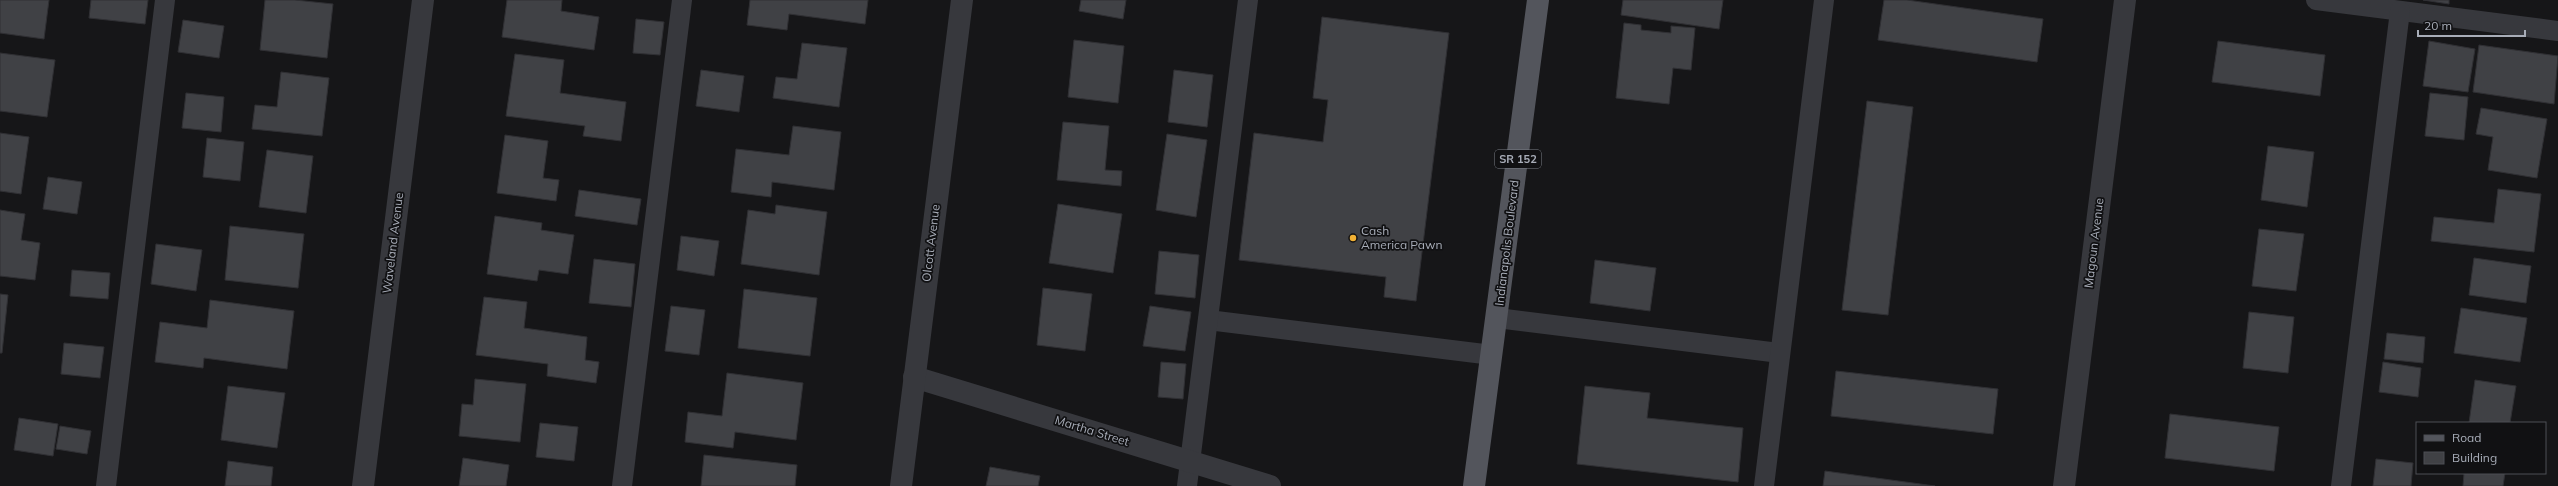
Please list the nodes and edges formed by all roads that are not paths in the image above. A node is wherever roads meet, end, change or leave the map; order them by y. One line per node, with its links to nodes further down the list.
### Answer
1 (165, 0): 18 (lane)
2 (423, 0): 19 (street, Waveland Avenue)
3 (682, 0): 20 (lane)
4 (962, 0): 16 (street, Olcott Avenue)
5 (1248, 0): 13 (lane)
6 (1538, 0): 12 (main road, Indianapolis Boulevard / SR 152)
7 (1824, 0): 14 (lane)
8 (2125, 0): 26 (street, Magoun Avenue)
9 (2316, 0): 10 (lane)
10 (2400, 11): 11 (lane); 27 (lane)
11 (2558, 31)
12 (1497, 318): 14 (lane); 15 (main road, Indianapolis Boulevard / SR 152)
13 (1208, 320): 15 (lane); 17 (lane)
14 (1780, 353): 25 (lane)
15 (1492, 356): 24 (main road, Indianapolis Boulevard / SR 152)
16 (914, 377): 17 (street, Martha Street); 21 (street, Olcott Avenue)
17 (1190, 461): 22 (lane); 23 (street, Martha Street)
18 (106, 486)
19 (363, 486)
20 (622, 486)
21 (901, 486)
22 (1187, 486)
23 (1270, 486)
24 (1474, 486)
25 (1764, 486)
26 (2064, 486)
27 (2341, 486)

